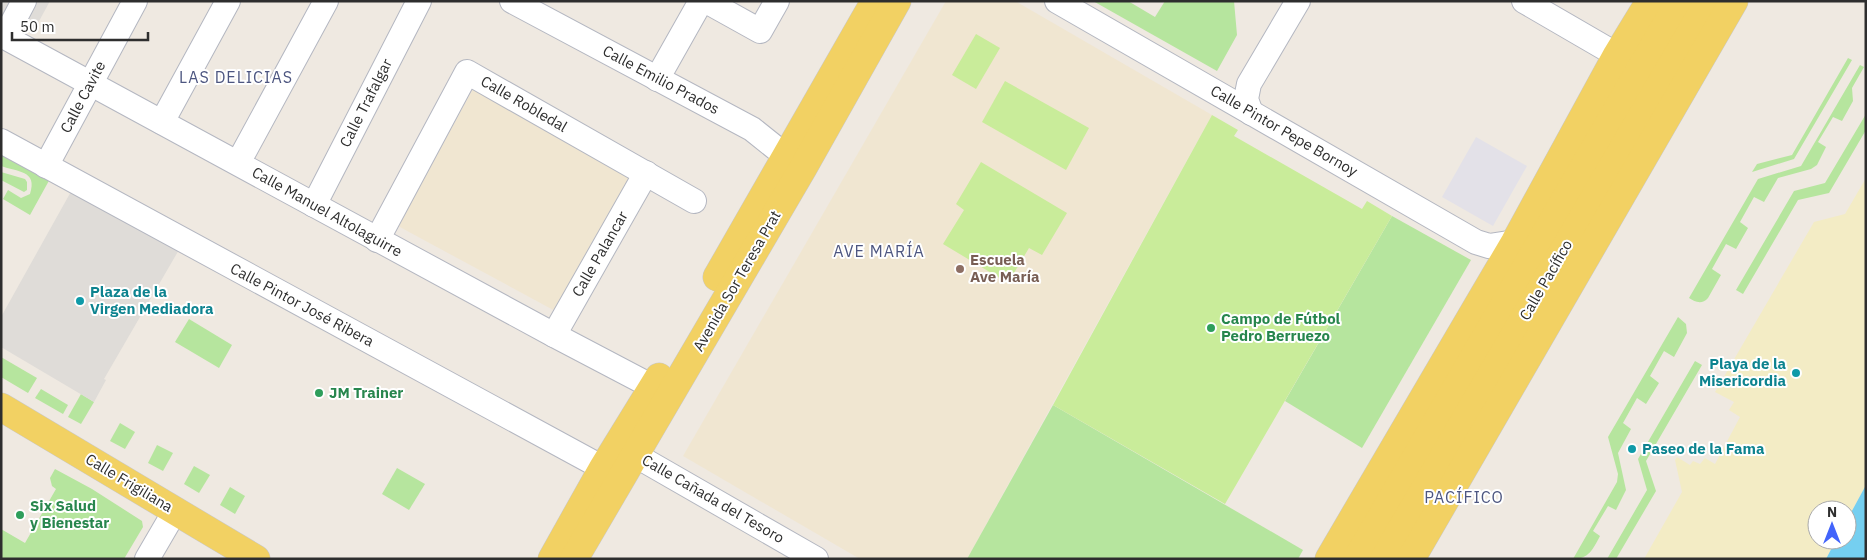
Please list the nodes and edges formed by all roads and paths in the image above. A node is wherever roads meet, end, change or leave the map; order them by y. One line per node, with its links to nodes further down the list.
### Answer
1 (24, 1): 19 (street)
2 (135, 1): 22 (street, Calle Cavite)
3 (228, 1): 24 (street)
4 (326, 1): 26 (street)
5 (419, 1): 31 (street, Calle Trafalgar)
6 (512, 1): 21 (street, Calle Emilio Prados)
7 (700, 1): 21 (street)
8 (706, 1): 9 (street)
9 (777, 1)
10 (875, 1): 27 (main road, Avenida Sor Teresa Prat)
11 (897, 1): 27 (main road, Avenida Sor Teresa Prat)
12 (1057, 1): 23 (street, Calle Pintor Pepe Bornoy)
13 (1298, 1): 23 (street)
14 (1524, 1): 20 (street)
15 (1650, 1): 20 (main road)
16 (1680, 1): 46 (main road, Calle Pacífico)
17 (1709, 1): 47 (main road, Calle Pacífico)
18 (1734, 1): 48 (main road, Calle Pacífico)
19 (3, 36): 22 (street, Calle Manuel Altolaguirre)
20 (1617, 55): 33 (main road)
21 (657, 79): 27 (street, Calle Emilio Prados)
22 (90, 83): 24 (street, Calle Manuel Altolaguirre); 28 (street, Calle Cavite)
23 (1251, 113): 33 (street, Calle Pintor Pepe Bornoy)
24 (162, 122): 26 (street, Calle Manuel Altolaguirre)
25 (1, 141): 28 (street, Calle Pintor José Ribera)
26 (238, 163): 31 (street, Calle Manuel Altolaguirre)
27 (795, 163): 35 (main road, Avenida Sor Teresa Prat); 37 (main road, Avenida Sor Teresa Prat)
28 (46, 166): 38 (street, Calle Pintor José Ribera)
29 (646, 173): 30 (street, Calle Robledal); 32 (street, Calle Robledal); 34 (street, Calle Palancar)
30 (694, 202)
31 (314, 205): 32 (street, Calle Manuel Altolaguirre)
32 (377, 240): 34 (street, Calle Manuel Altolaguirre)
33 (1515, 242): 45 (main road)
34 (554, 335): 35 (street, Calle Manuel Altolaguirre)
35 (653, 387): 38 (main road, Avenida Sor Teresa Prat)
36 (1, 407): 39 (main road, Calle Frigiliana)
37 (635, 455): 43 (main road, Avenida Sor Teresa Prat); 44 (street, Calle Cañada del Tesoro)
38 (603, 468): 42 (main road, Avenida Sor Teresa Prat)
39 (176, 511): 40 (street); 41 (main road, Calle Frigiliana)
40 (147, 559)
41 (256, 559)
42 (552, 559)
43 (574, 559)
44 (816, 559)
45 (1329, 559)
46 (1357, 559)
47 (1384, 559)
48 (1411, 559)

